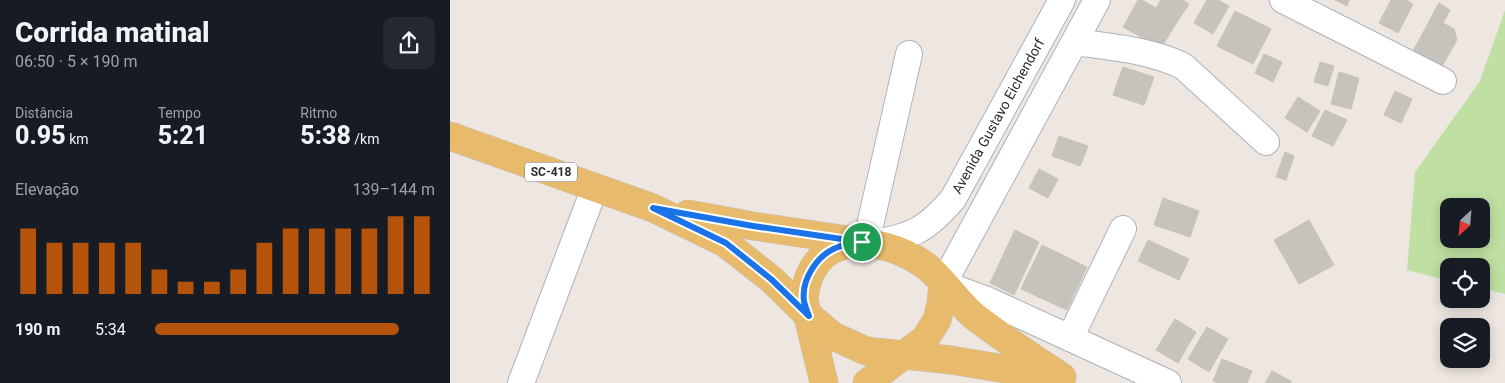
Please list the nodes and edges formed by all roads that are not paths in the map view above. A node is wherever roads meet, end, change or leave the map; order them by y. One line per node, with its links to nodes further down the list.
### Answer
1 (1062, 0): 12 (street, Avenida Gustavo Eichendorf)
2 (1098, 0): 4 (street)
3 (1283, 0): 6 (street)
4 (1075, 42): 8 (street); 13 (street)
5 (908, 54): 12 (street)
6 (1443, 81)
7 (450, 136): 9 (main road, SC-418)
8 (1266, 142)
9 (595, 187): 10 (main road, SC-418); 19 (street)
10 (653, 208): 12 (main road, SC-418); 14 (main road, SC-418)
11 (1123, 229): 17 (street)
12 (866, 243): 13 (main road); 14 (main road)
13 (943, 284): 15 (street); 16 (main road); 18 (main road)
14 (809, 316): 18 (main road); 20 (main road)
15 (1026, 318): 16 (street); 17 (street)
16 (1004, 338): 23 (main road)
17 (1070, 338): 24 (street)
18 (901, 356): 21 (main road); 22 (main road)
19 (521, 383)
20 (824, 383)
21 (867, 383)
22 (1060, 383)
23 (1072, 383)
24 (1168, 383)

